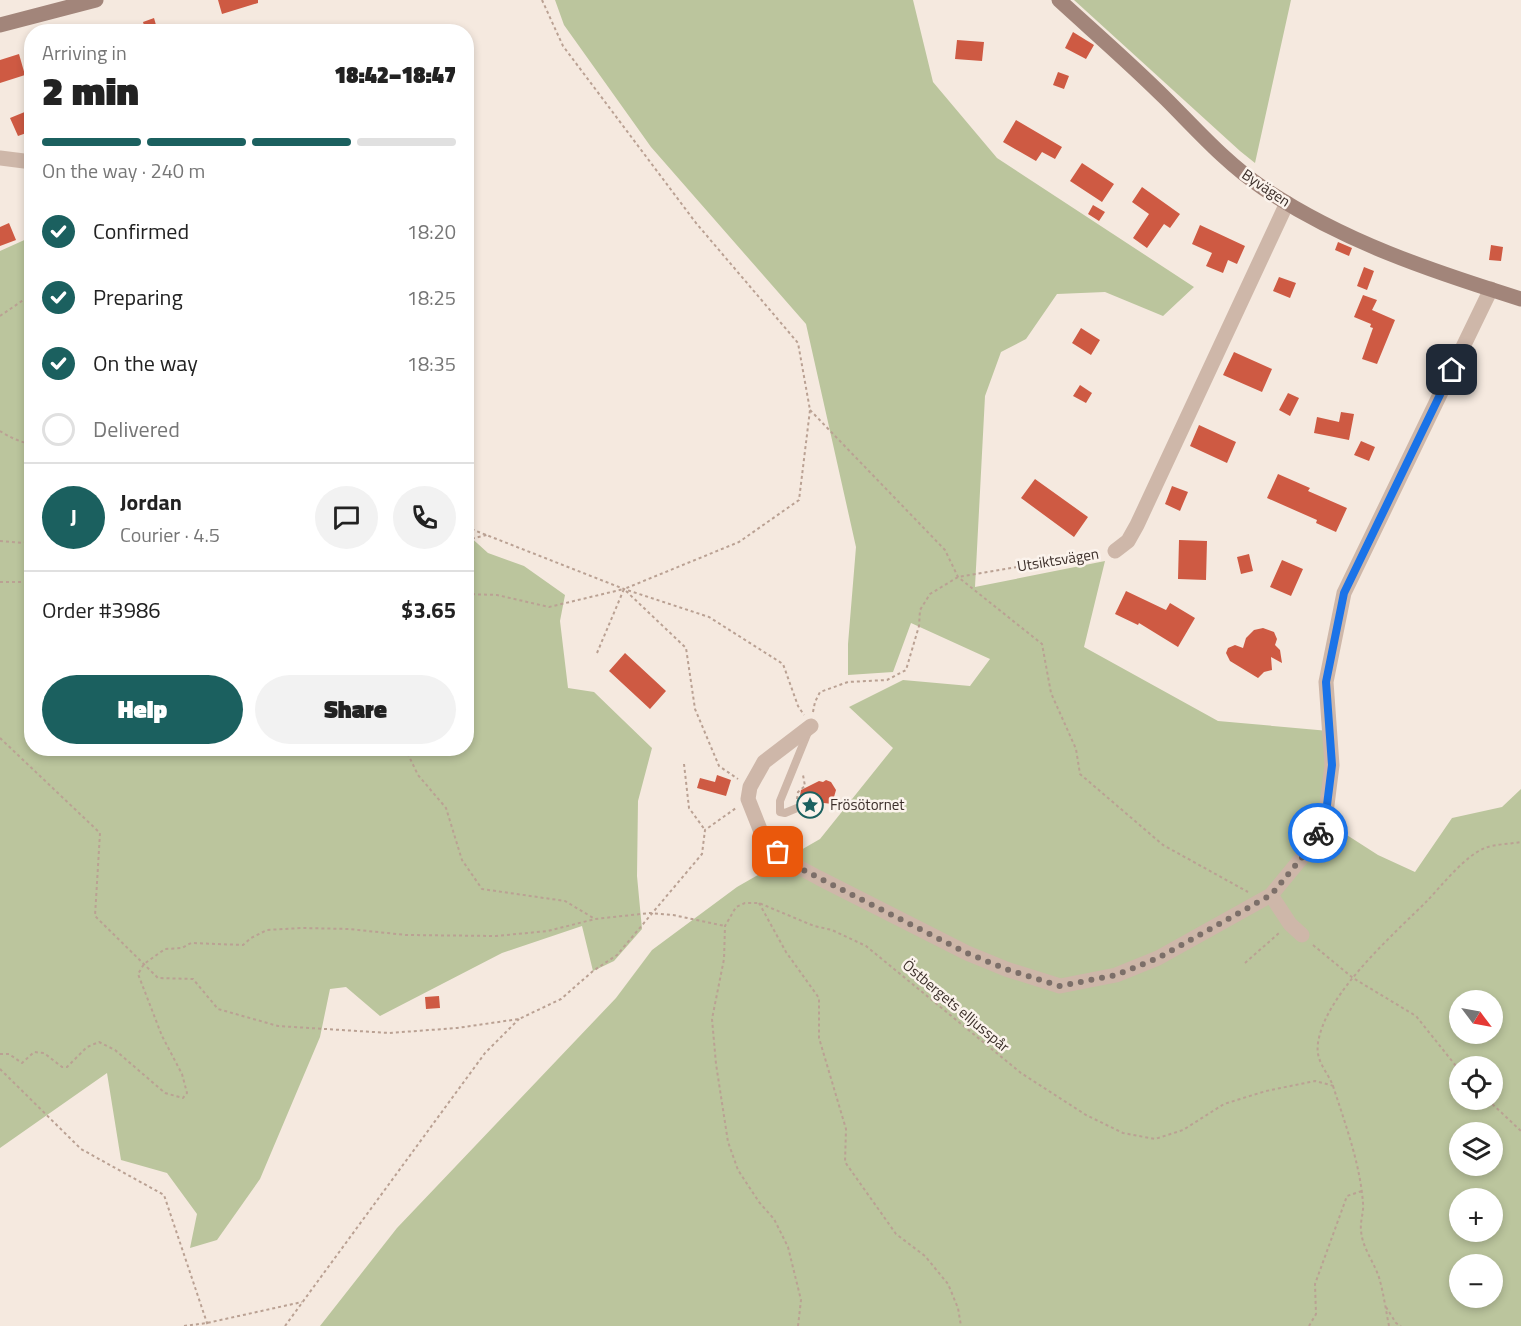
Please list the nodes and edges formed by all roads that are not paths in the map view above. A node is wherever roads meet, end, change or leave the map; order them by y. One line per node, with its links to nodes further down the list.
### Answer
1 (96, 0): 3 (street)
2 (1059, 0): 6 (street, Byvägen)
3 (0, 24)
4 (0, 158): 5 (street)
5 (24, 161)
6 (1287, 203): 7 (street, Byvägen); 9 (street, Utsiktsvägen)
7 (1491, 290): 8 (street, Byvägen); 12 (street)
8 (1521, 299)
9 (1115, 551)
10 (811, 726): 11 (lane); 12 (street)
11 (797, 808)
12 (1266, 898): 13 (street)
13 (1302, 935)

